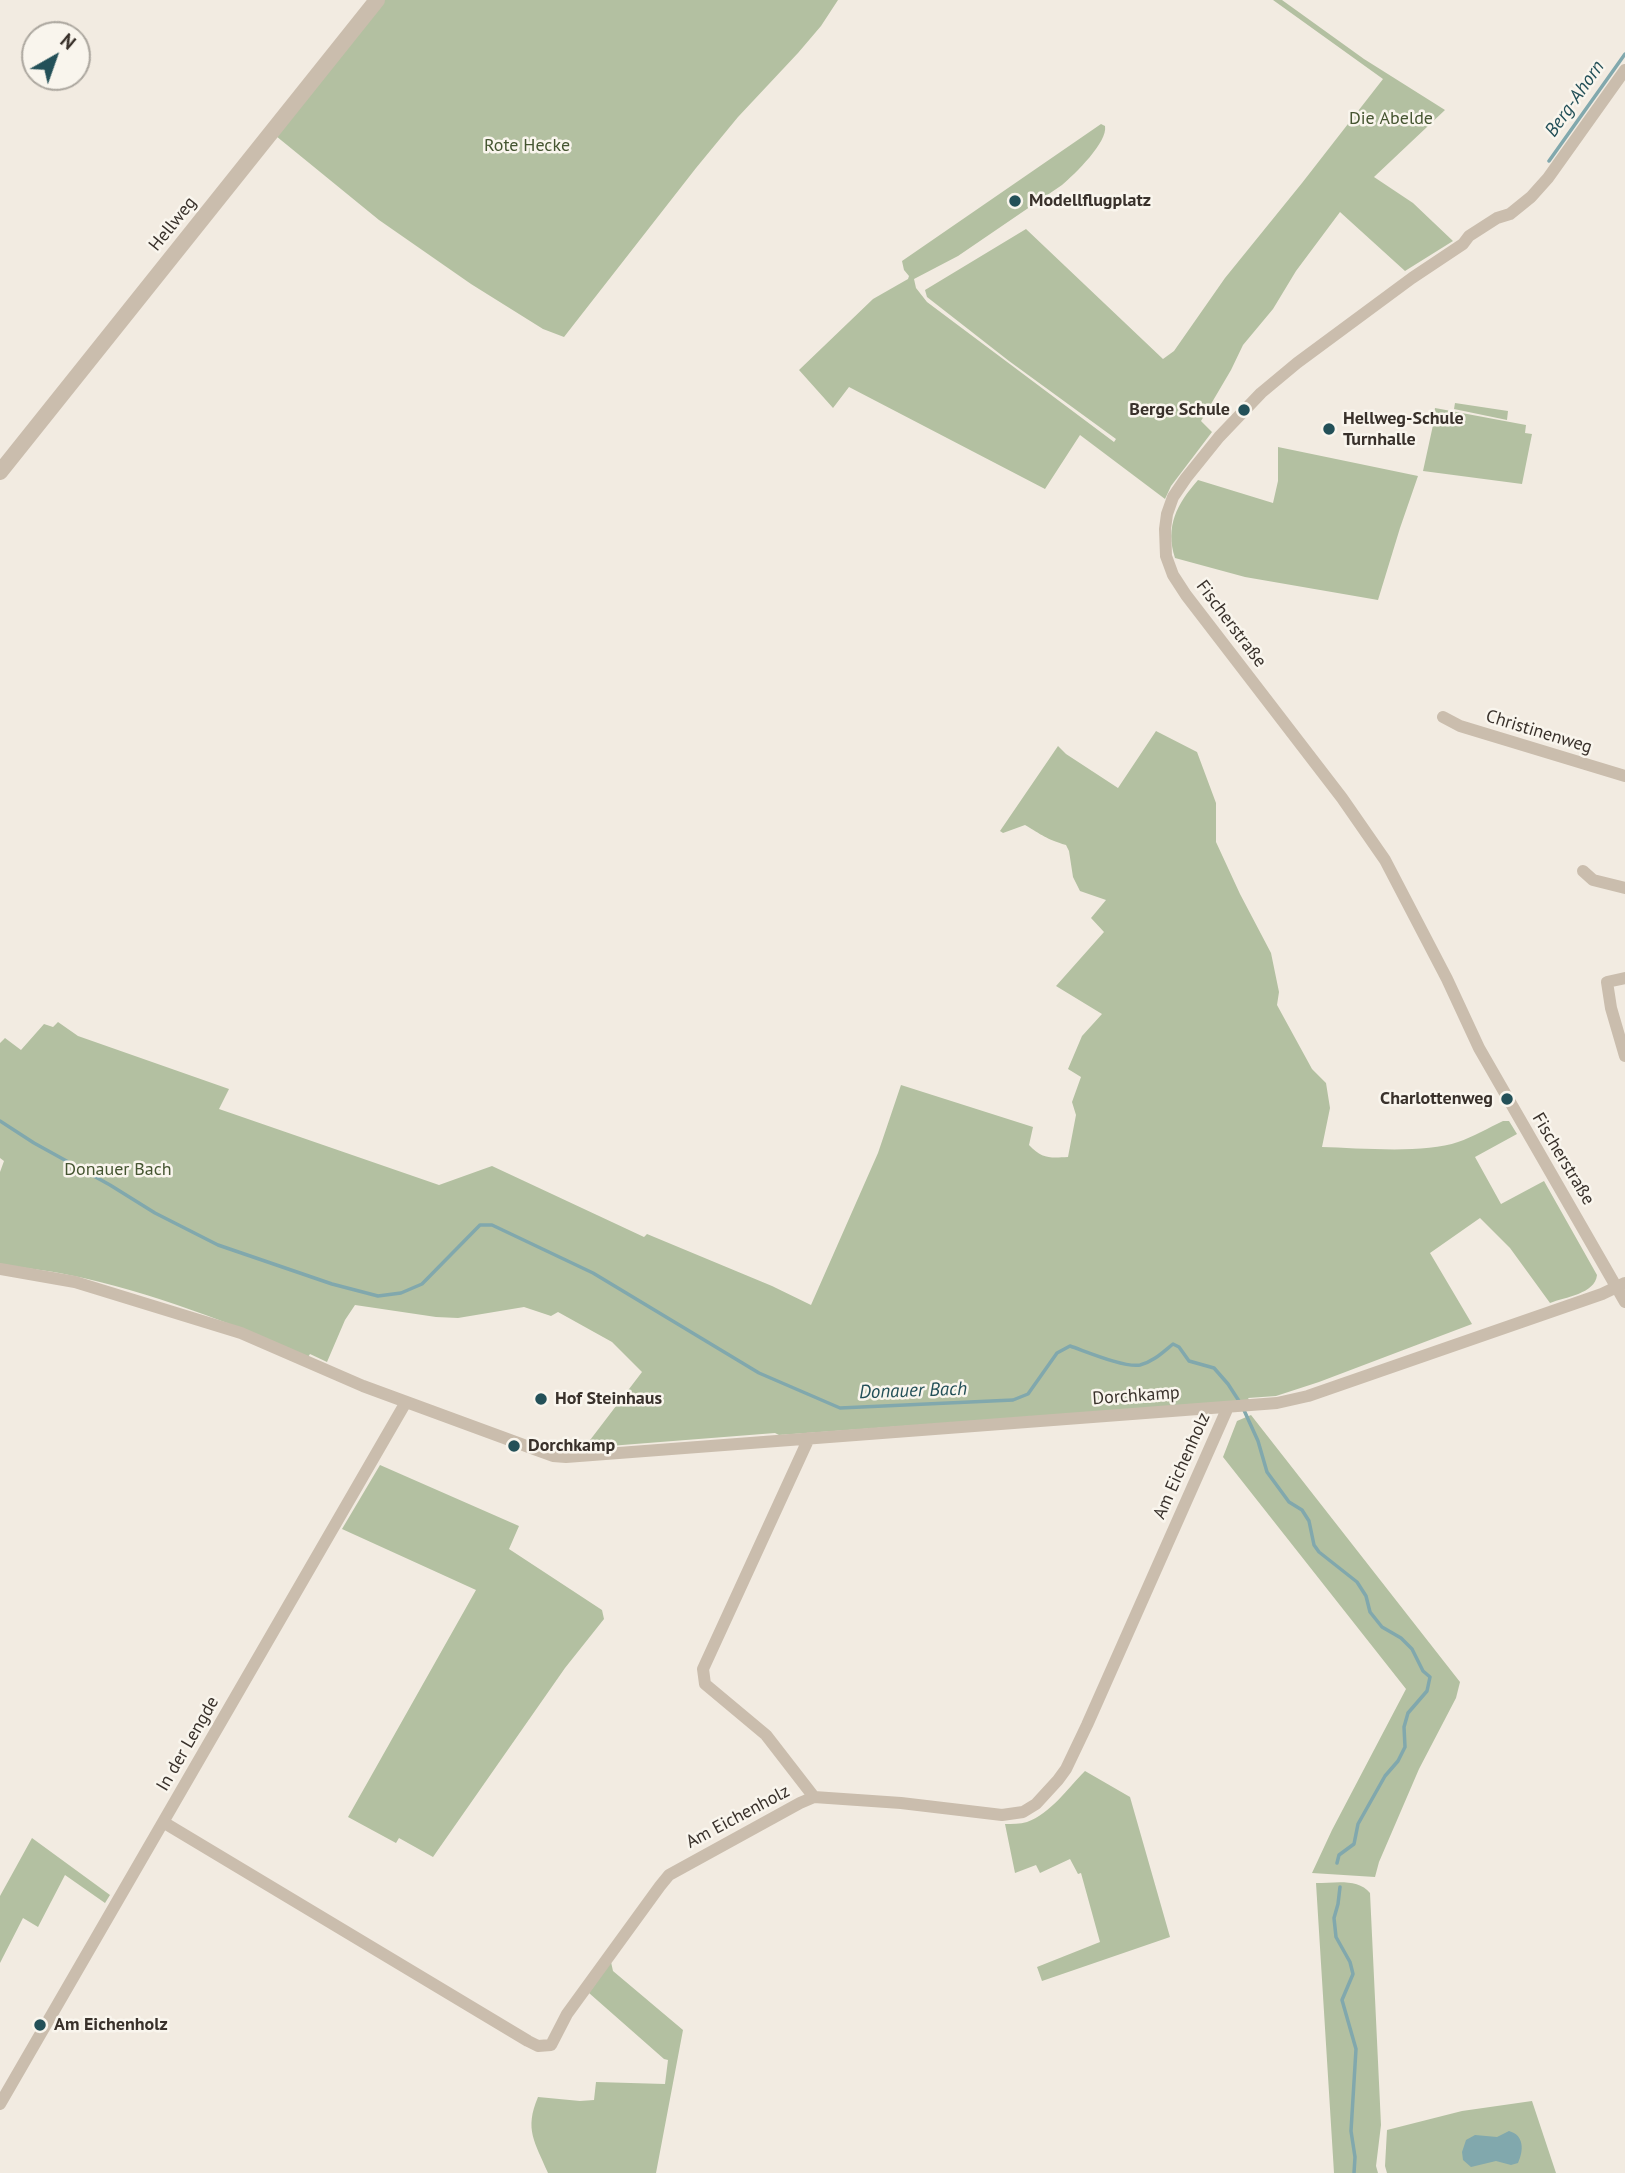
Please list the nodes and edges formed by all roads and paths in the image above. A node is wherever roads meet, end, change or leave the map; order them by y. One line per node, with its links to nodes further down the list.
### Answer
1 (377, 0): 3 (street, Hellweg)
2 (1625, 70): 11 (street, Fischerstraße)
3 (0, 472)
4 (1443, 717): 5 (street, Christinenweg)
5 (1625, 776)
6 (1583, 871): 7 (street)
7 (1625, 888)
8 (1625, 978): 9 (street)
9 (1625, 1056)
10 (0, 1269): 13 (street, Dorchkamp)
11 (1620, 1285): 12 (street, Fischerstraße); 14 (street, Dorchkamp)
12 (1625, 1302)
13 (406, 1402): 15 (street, Dorchkamp); 17 (street, In der Lengde)
14 (1237, 1406): 15 (street, Dorchkamp); 16 (street, Am Eichenholz)
15 (809, 1438): 16 (street)
16 (814, 1797): 17 (street, Am Eichenholz)
17 (163, 1822): 18 (street, In der Lengde)
18 (0, 2104)

